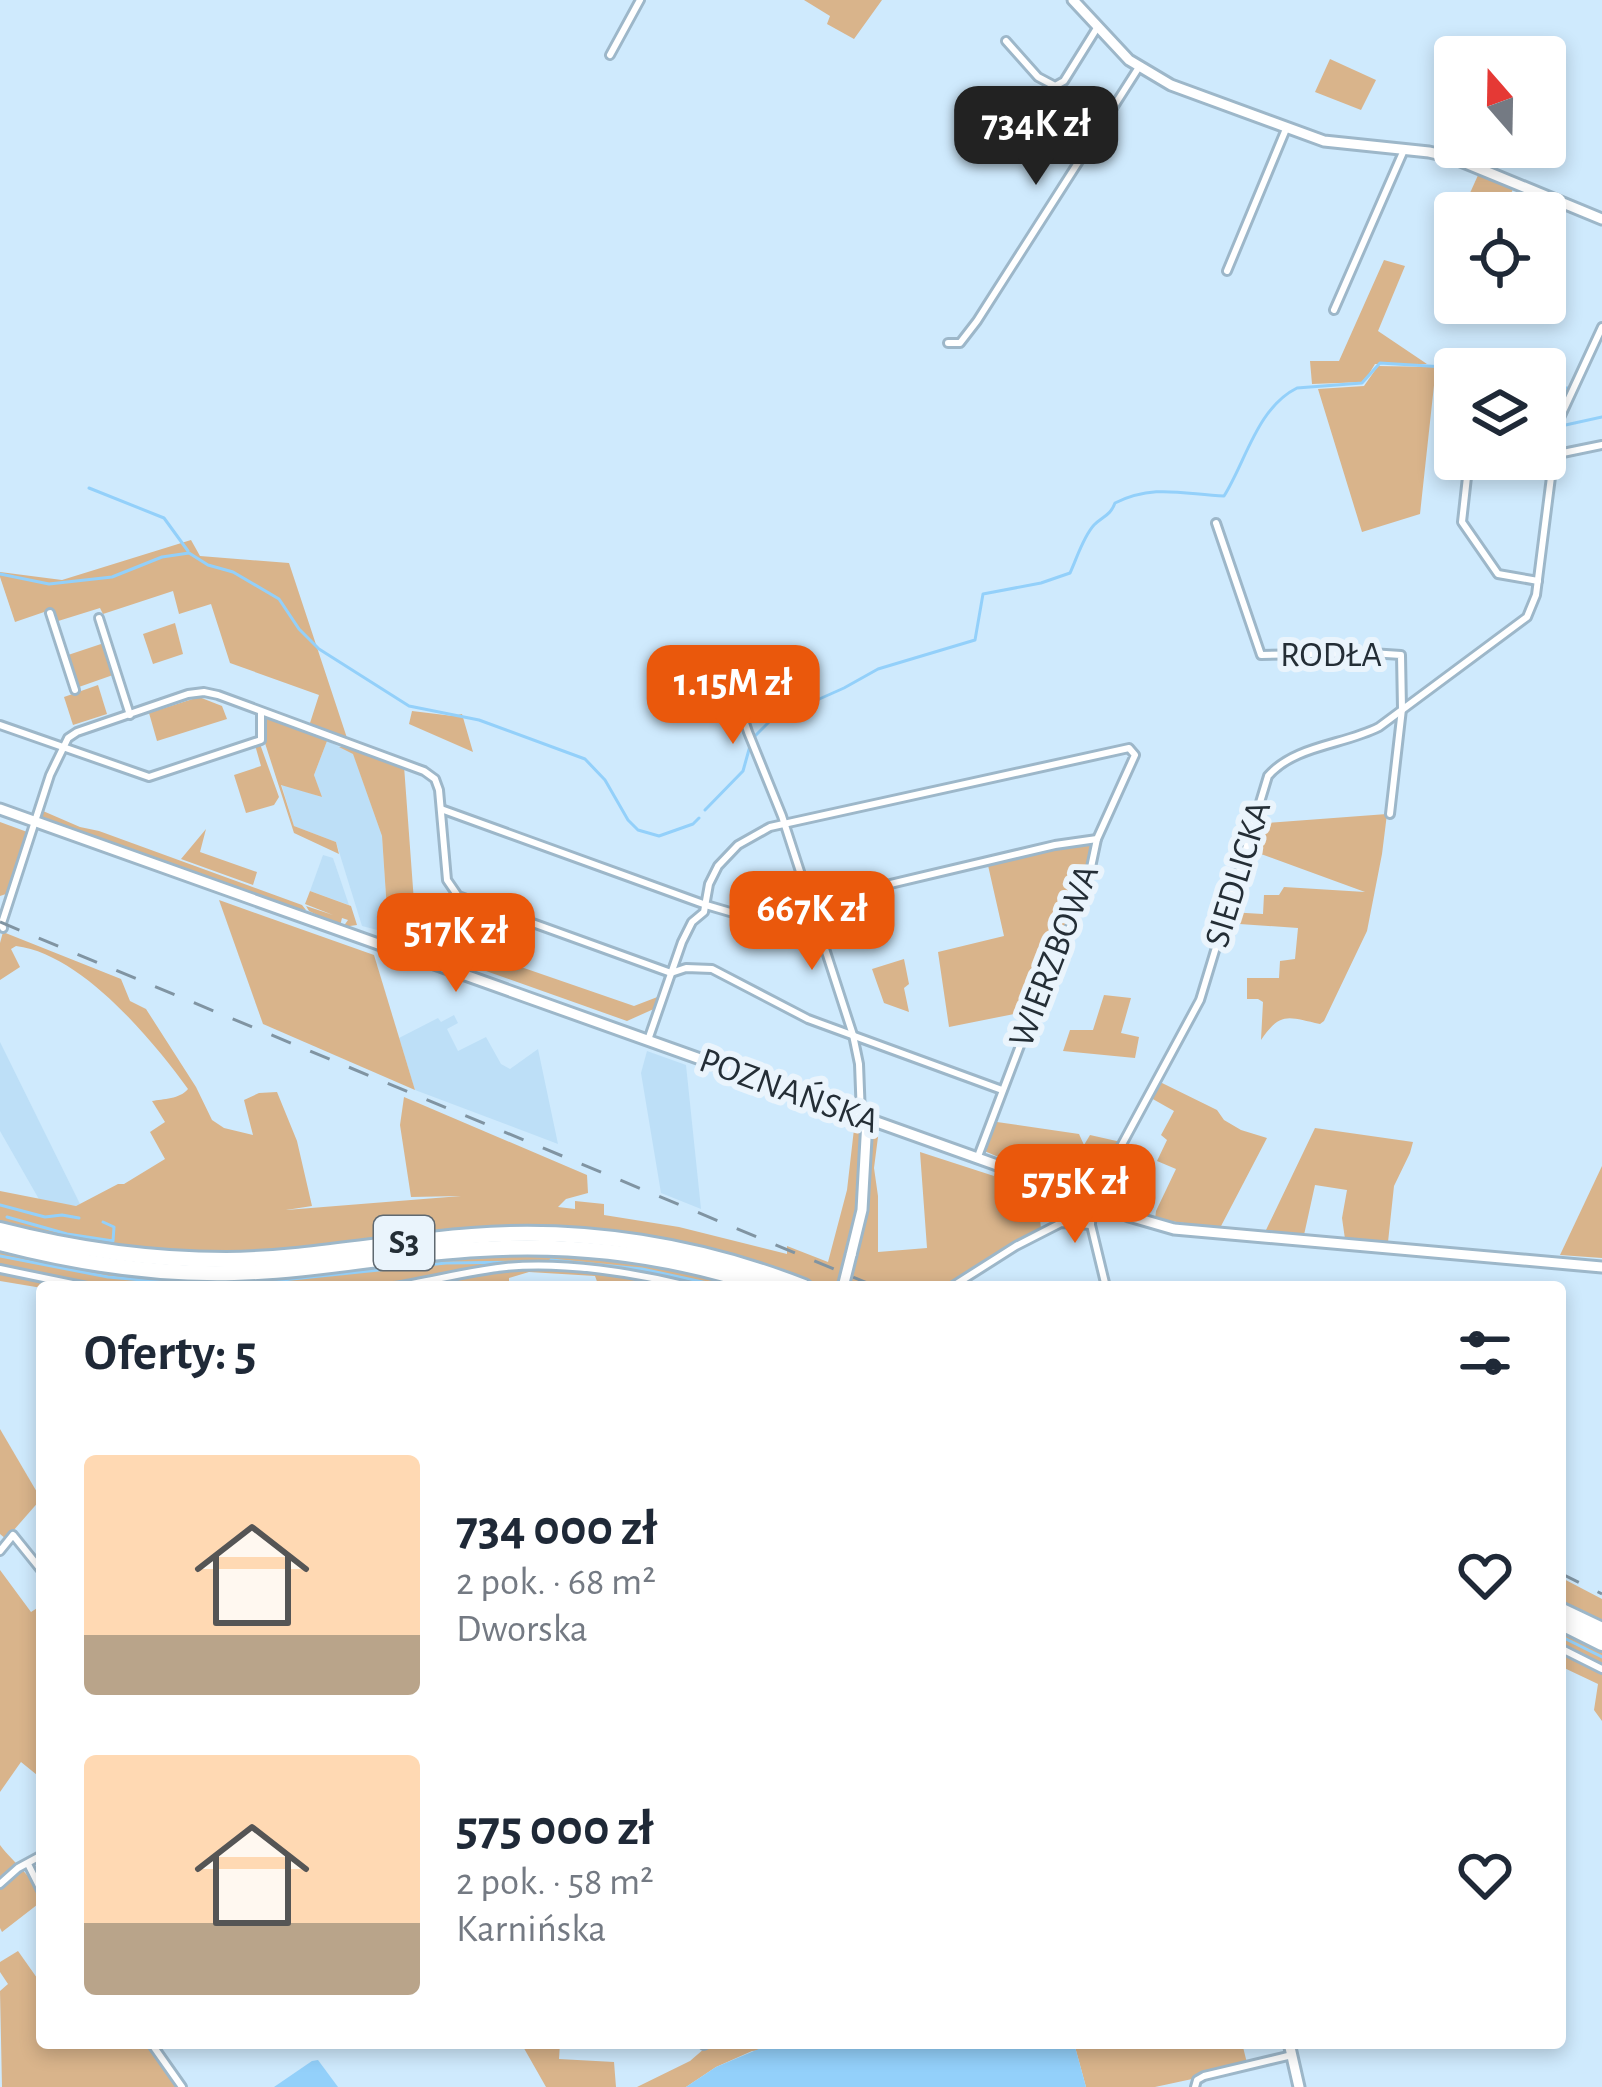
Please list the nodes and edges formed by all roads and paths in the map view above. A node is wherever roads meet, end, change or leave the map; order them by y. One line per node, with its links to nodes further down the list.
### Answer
1 (640, 0): 5 (street)
2 (1073, 0): 3 (main road)
3 (1097, 28): 4 (street); 6 (main road)
4 (1006, 41)
5 (610, 55)
6 (1139, 67): 7 (main road); 13 (street)
7 (1286, 129): 8 (main road); 10 (street)
8 (1404, 150): 9 (main road); 11 (street)
9 (1602, 219)
10 (1227, 271)
11 (1334, 310)
12 (1602, 327): 14 (street, SIEDLICKA)
13 (948, 343)
14 (1566, 406)
15 (1602, 445): 16 (street)
16 (1566, 452)
17 (1467, 480): 20 (street)
18 (1550, 480): 20 (street, SIEDLICKA)
19 (1216, 523): 25 (street, RODŁA)
20 (1538, 580): 25 (street, SIEDLICKA)
21 (50, 613): 24 (street)
22 (99, 618): 27 (street)
23 (723, 657): 34 (street)
24 (75, 690)
25 (1402, 710): 32 (street); 45 (street, SIEDLICKA)
26 (261, 712): 27 (street); 29 (street); 31 (street)
27 (130, 715): 29 (street)
28 (0, 725): 29 (street)
29 (63, 749): 33 (street)
30 (0, 809): 33 (main road, POZNAŃSKA)
31 (441, 809): 37 (street); 39 (street)
32 (1390, 814)
33 (37, 821): 38 (street); 41 (main road, POZNAŃSKA)
34 (784, 825): 35 (street, WIERZBOWA); 36 (street); 37 (street)
35 (1097, 839): 36 (street); 42 (street, WIERZBOWA)
36 (810, 903): 37 (street); 40 (street)
37 (706, 905): 39 (street)
38 (2, 926)
39 (671, 973): 40 (street); 41 (street)
40 (854, 1036): 42 (street); 43 (street)
41 (648, 1040): 43 (main road, POZNAŃSKA)
42 (1003, 1090): 44 (street, WIERZBOWA)
43 (864, 1119): 44 (main road, POZNAŃSKA); 56 (main road, bridge)
44 (977, 1159): 45 (main road, POZNAŃSKA)
45 (1092, 1200): 46 (street); 49 (main road, POZNAŃSKA)
46 (1091, 1225): 57 (street); 58 (street)
47 (0, 1230): 55 (highway, S3)
48 (0, 1243): 54 (highway, S3)
49 (1602, 1267)
50 (0, 1269): 51 (street)
51 (58, 1281)
52 (425, 1281): 53 (street)
53 (655, 1281)
54 (744, 1281)
55 (785, 1281)
56 (844, 1281)
57 (961, 1281)
58 (1105, 1281)
59 (0, 1551): 60 (street)
60 (36, 1564)
61 (1566, 1613): 63 (highway)
62 (1566, 1625): 64 (highway)
63 (1602, 1630)
64 (1602, 1642)
65 (1566, 1651): 66 (street)
66 (1602, 1670)
67 (36, 1859): 68 (street)
68 (28, 1864): 69 (street); 70 (street)
69 (36, 1880)
70 (0, 1884)
71 (155, 2049): 73 (street)
72 (1290, 2049): 74 (street); 75 (main road)
73 (182, 2087)
74 (1195, 2087)
75 (1300, 2087)

